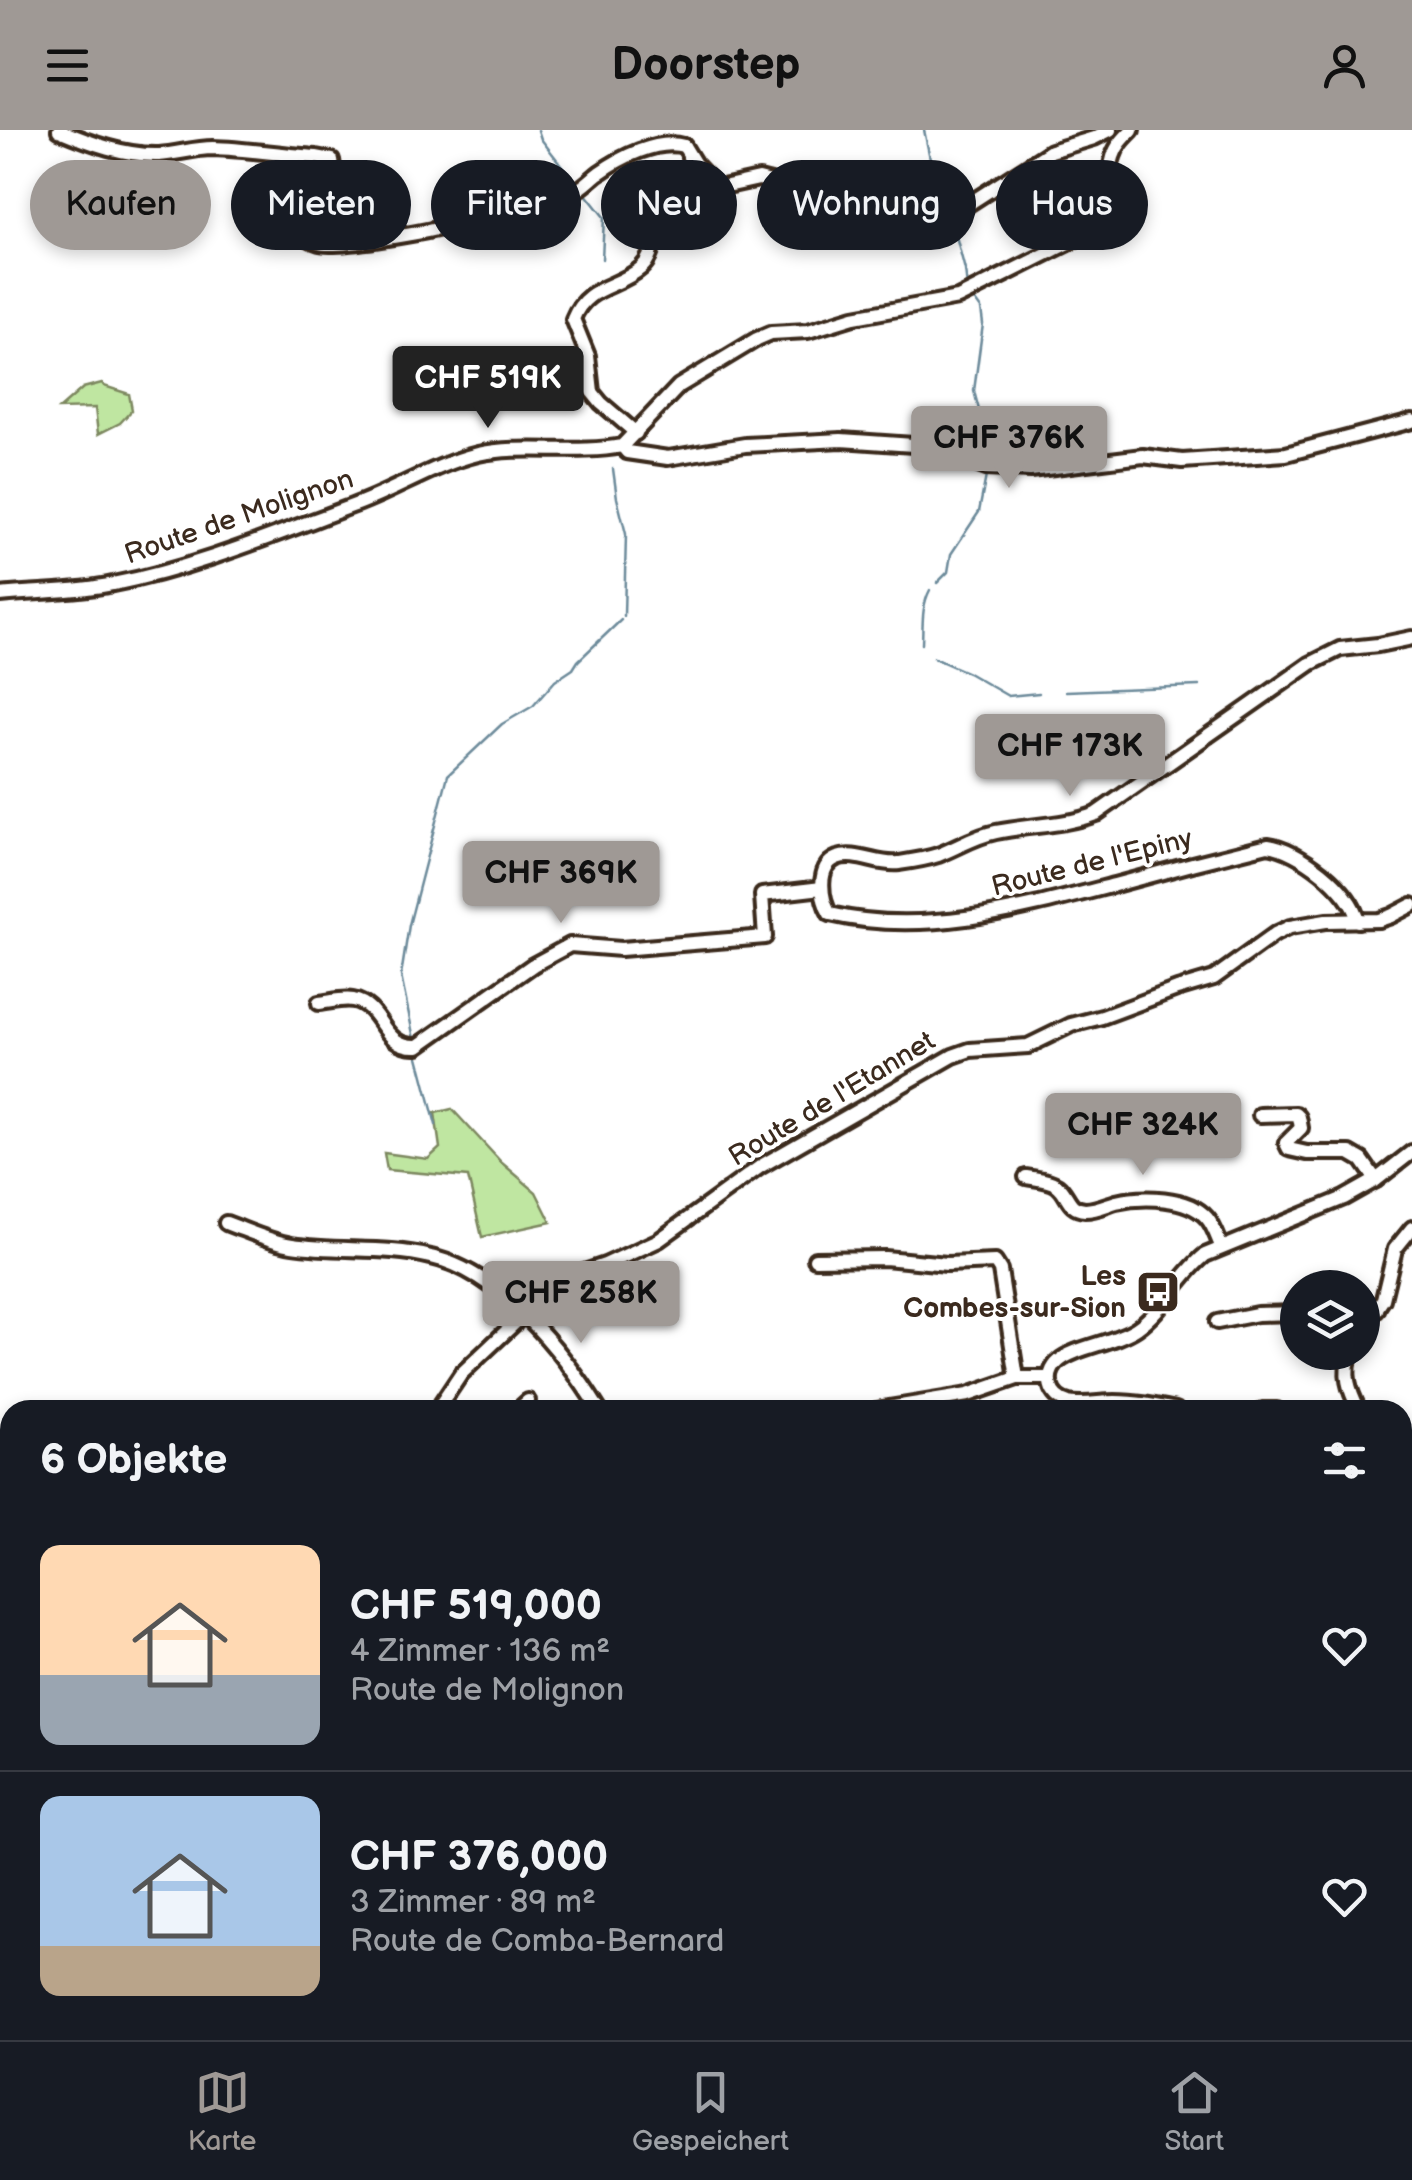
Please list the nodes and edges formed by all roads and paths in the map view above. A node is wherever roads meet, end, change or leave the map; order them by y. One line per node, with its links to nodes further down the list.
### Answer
1 (59, 130): 4 (street)
2 (1110, 130): 4 (street)
3 (1132, 130): 6 (street)
4 (684, 146): 6 (street)
5 (1412, 421): 7 (street, Route de Molignon)
6 (636, 433): 7 (street)
7 (622, 446): 8 (street, Route de Molignon)
8 (0, 596)
9 (1412, 638): 10 (street)
10 (822, 888): 12 (street, Route de l'Epiny); 13 (street)
11 (1412, 904): 12 (street, Route de l'Etannet)
12 (1358, 921): 23 (street, Route de l'Etannet)
13 (320, 1003)
14 (1260, 1115): 17 (street)
15 (1412, 1152): 17 (street)
16 (1026, 1177): 20 (street)
17 (1376, 1180): 20 (street)
18 (226, 1223): 23 (street)
19 (1412, 1228): 22 (street)
20 (1221, 1246): 28 (street)
21 (815, 1259): 27 (street)
22 (1380, 1306)
23 (522, 1313): 29 (street, Route de l'Etannet); 30 (street)
24 (1280, 1313): 25 (street)
25 (1217, 1322)
26 (1347, 1370): 33 (street)
27 (1017, 1378): 28 (street); 31 (street)
28 (1049, 1378): 32 (street)
29 (443, 1400)
30 (593, 1400)
31 (947, 1400)
32 (1064, 1400)
33 (1355, 1400)

